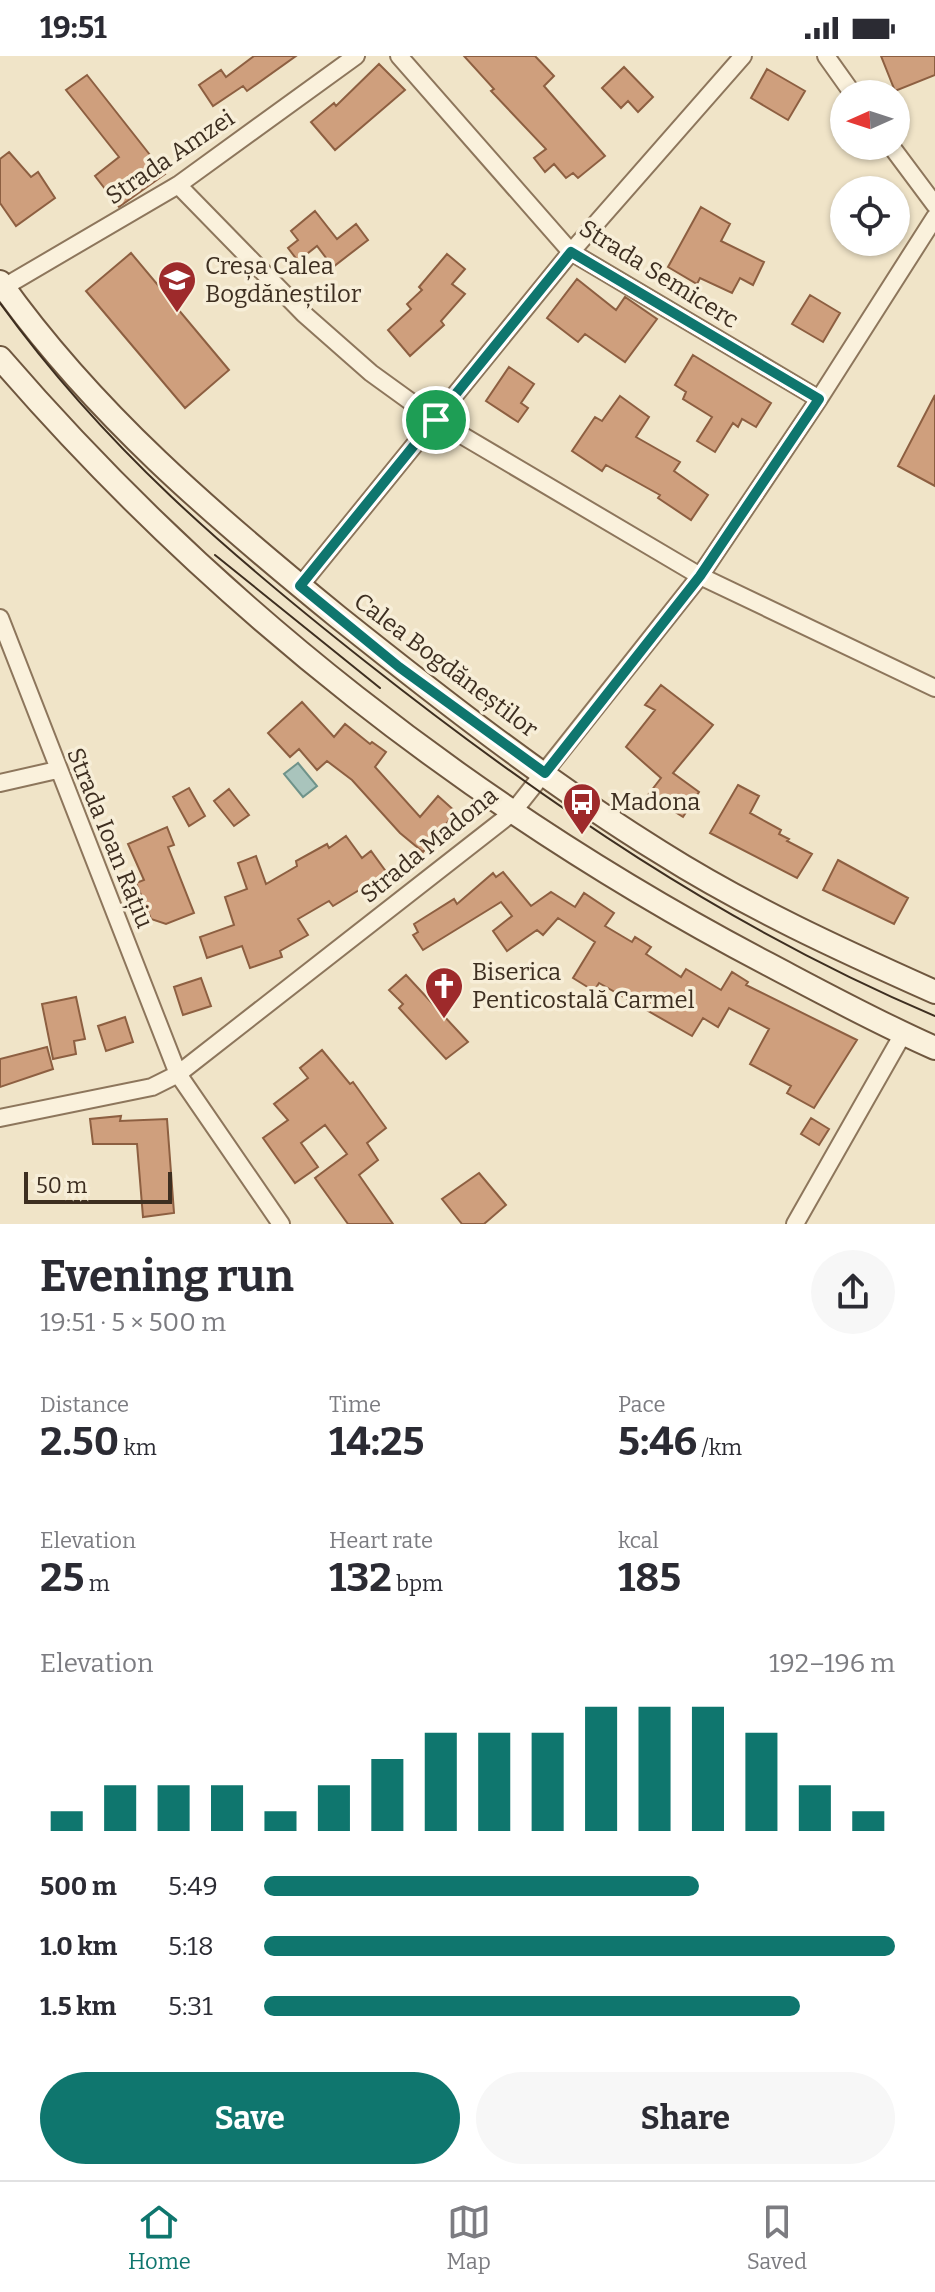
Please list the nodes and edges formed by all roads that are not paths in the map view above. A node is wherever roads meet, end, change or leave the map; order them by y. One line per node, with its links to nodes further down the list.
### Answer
1 (356, 56): 7 (street, Strada Amzei)
2 (399, 56): 10 (street, Strada Semicerc)
3 (743, 56): 10 (street)
4 (826, 56): 5 (street)
5 (843, 80)
6 (901, 160): 8 (street)
7 (178, 185): 11 (street, Strada Amzei); 14 (street)
8 (935, 205)
9 (935, 217): 13 (street, Strada Madona)
10 (571, 252): 13 (street, Strada Semicerc); 14 (street)
11 (2, 284): 16 (main road, Calea Bogdăneștilor)
12 (0, 358): 22 (main road)
13 (819, 399): 15 (street, Strada Madona)
14 (436, 420): 15 (street); 16 (street)
15 (700, 576): 18 (street); 20 (street, Strada Madona)
16 (300, 586): 20 (main road, Calea Bogdăneștilor)
17 (0, 618): 19 (street, Strada Ioan Rațiu)
18 (935, 688)
19 (57, 770): 21 (street); 26 (street, Strada Ioan Rațiu)
20 (545, 773): 22 (street, Strada Madona); 23 (main road, Calea Bogdăneștilor)
21 (0, 783)
22 (512, 813): 24 (main road); 26 (street, Strada Madona)
23 (932, 984)
24 (903, 1034): 25 (main road); 29 (street)
25 (935, 1048)
26 (178, 1074): 27 (street, Strada Madona); 28 (street, Strada Ioan Rațiu)
27 (0, 1118)
28 (281, 1224)
29 (795, 1224)

